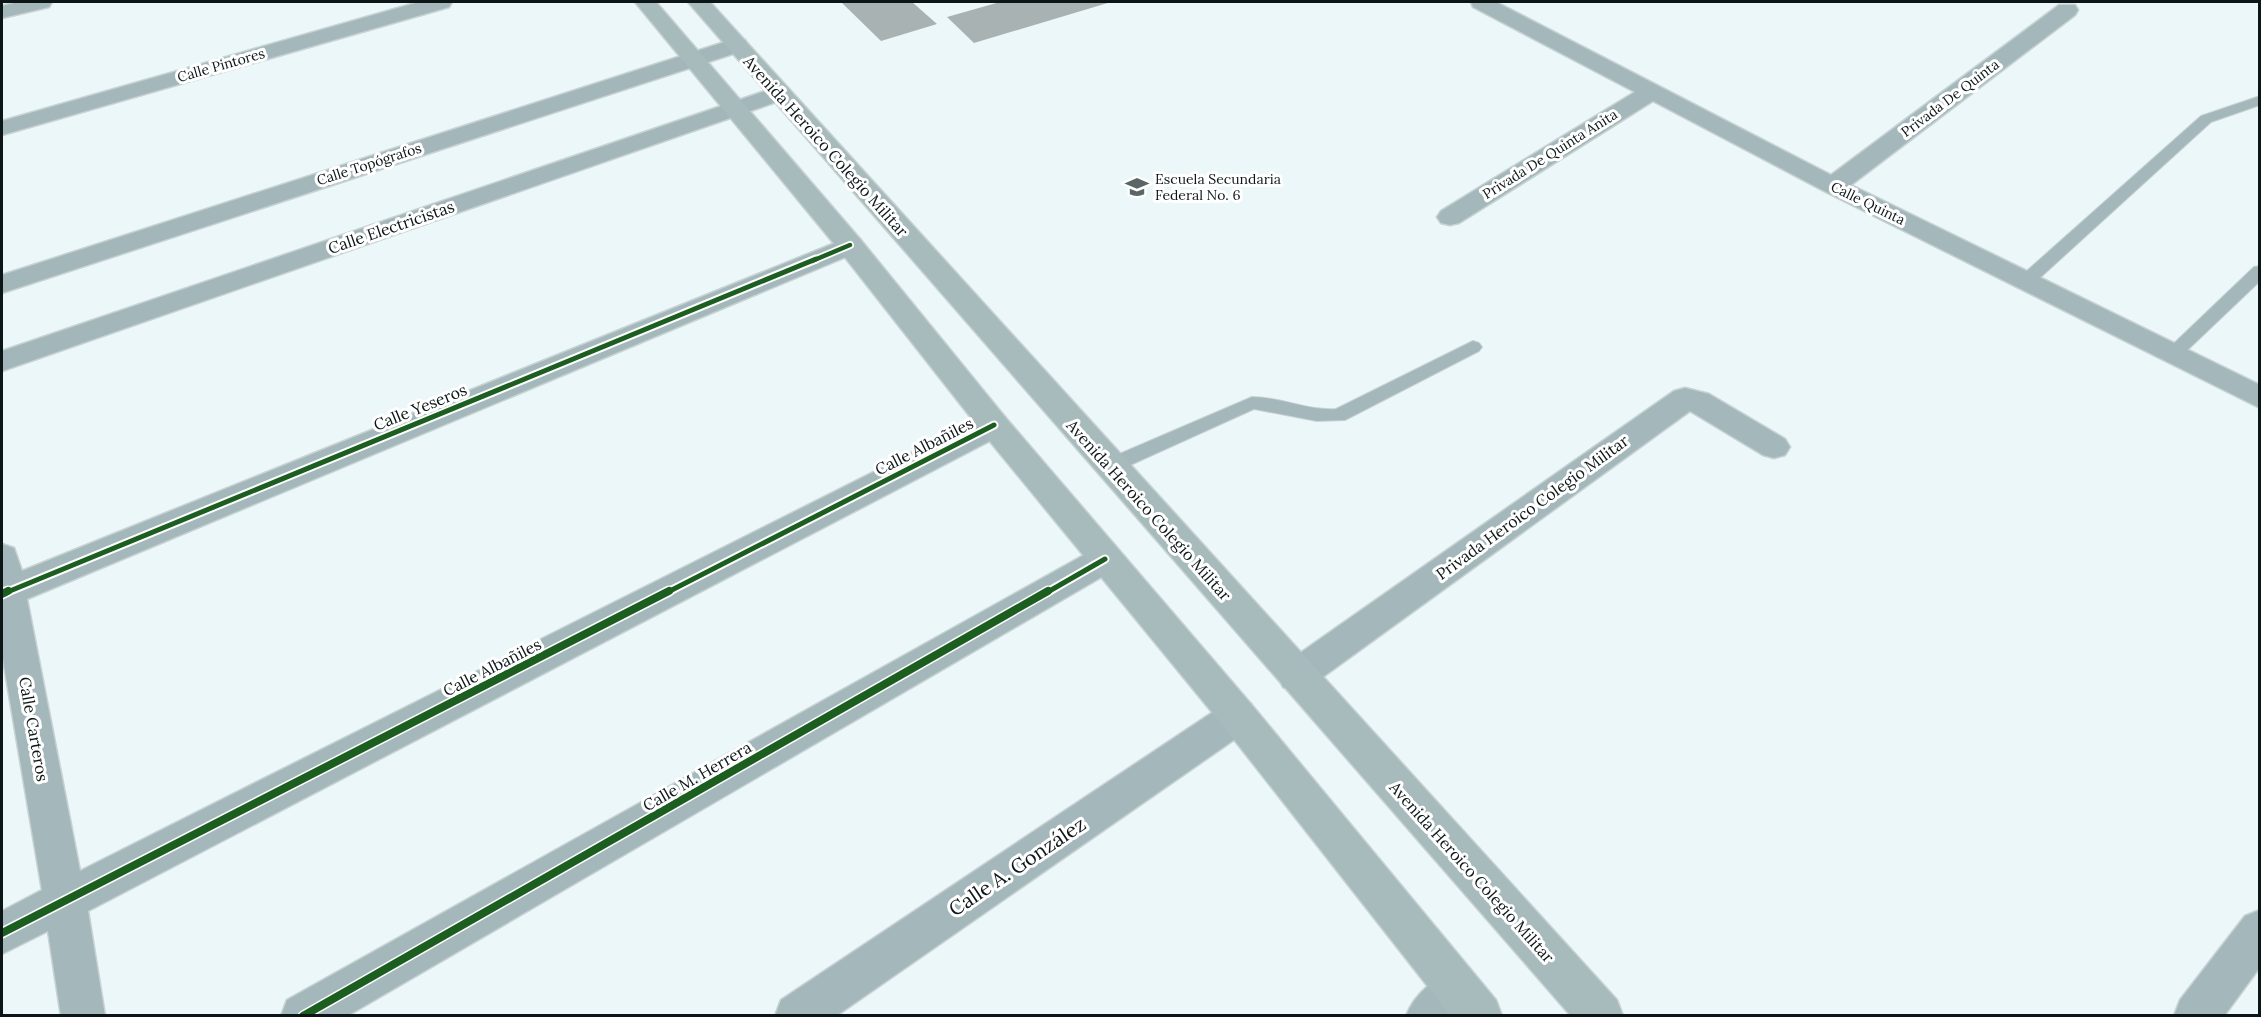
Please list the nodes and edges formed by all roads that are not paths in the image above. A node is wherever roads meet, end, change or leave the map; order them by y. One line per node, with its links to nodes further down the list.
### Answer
1 (41, 2): 7 (street)
2 (441, 2): 14 (street, Calle Pintores)
3 (645, 2): 9 (main road)
4 (699, 2): 8 (main road, Avenida Heroico Colegio Militar)
5 (1481, 2): 10 (street, Calle Quinta)
6 (2067, 10): 15 (street, Privada De Quinta)
7 (2, 12)
8 (737, 45): 9 (street, Calle Topógrafos); 11 (main road, Avenida Heroico Colegio Militar)
9 (693, 58): 13 (main road); 20 (street, Calle Topógrafos)
10 (1651, 92): 15 (street, Calle Quinta); 16 (street, Privada De Quinta Anita)
11 (780, 93): 13 (street, Calle Electricistas); 27 (main road, Avenida Heroico Colegio Militar)
12 (2259, 100): 19 (lane)
13 (735, 108): 17 (main road); 23 (street, Calle Electricistas)
14 (2, 128)
15 (1833, 186): 19 (street, Calle Quinta)
16 (1450, 217)
17 (850, 245): 25 (main road); 29 (street, Calle Yeseros)
18 (2259, 271): 22 (lane)
19 (2026, 281): 22 (street, Calle Quinta)
20 (2, 284)
21 (1473, 347): 27 (lane)
22 (2173, 354): 24 (street, Calle Quinta)
23 (2, 361)
24 (2259, 398)
25 (994, 425): 28 (main road); 32 (street, Calle Albañiles)
26 (1774, 447): 30 (street, Privada Heroico Colegio Militar)
27 (1110, 466): 30 (main road, Avenida Heroico Colegio Militar)
28 (1105, 559): 31 (main road); 37 (street, Calle M. Herrera)
29 (4, 580): 32 (street, Calle Carteros)
30 (1296, 676): 39 (main road, Avenida Heroico Colegio Militar)
31 (1238, 716): 35 (main road); 38 (street, Calle A. González)
32 (65, 901): 34 (street, Calle Albañiles); 36 (street, Calle Carteros)
33 (2259, 930): 40 (street)
34 (2, 933)
35 (1455, 1007)
36 (83, 1016)
37 (303, 1016)
38 (797, 1016)
39 (1601, 1016)
40 (2196, 1016)

